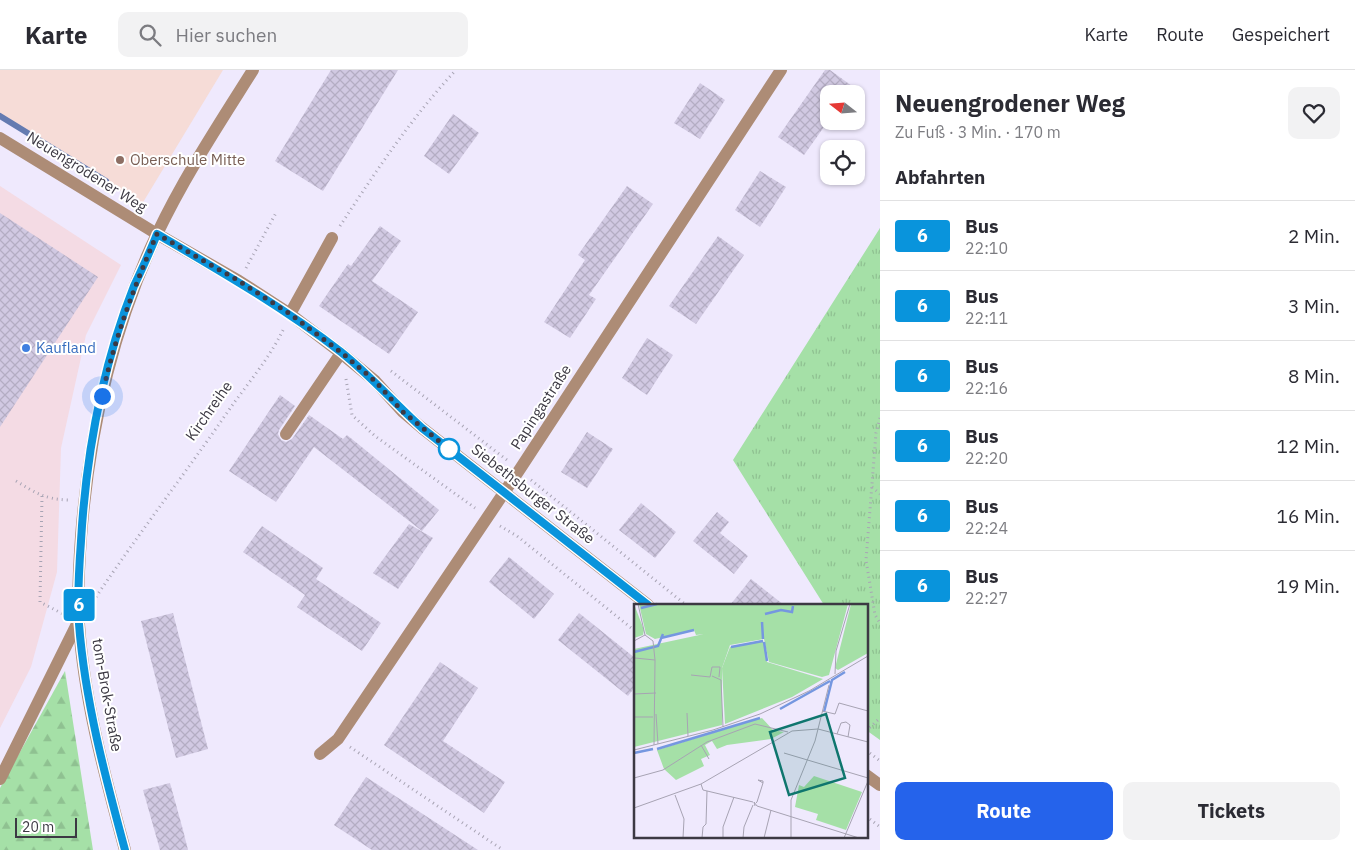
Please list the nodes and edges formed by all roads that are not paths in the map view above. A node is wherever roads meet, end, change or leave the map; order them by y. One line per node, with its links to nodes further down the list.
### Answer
1 (253, 70): 4 (street, tom-Brok-Straße)
2 (781, 70): 9 (street, Papingastraße)
3 (0, 138): 4 (street, Neuengrodener Weg)
4 (157, 234): 6 (street, Siebethsburger Straße); 11 (street, tom-Brok-Straße)
5 (332, 238): 6 (street)
6 (290, 314): 7 (street, Siebethsburger Straße)
7 (342, 353): 8 (street); 9 (street, Siebethsburger Straße)
8 (286, 434)
9 (504, 491): 10 (street, Siebethsburger Straße); 12 (street, Papingastraße)
10 (647, 604)
11 (78, 622): 14 (street); 16 (street, tom-Brok-Straße)
12 (320, 754)
13 (868, 776): 15 (street)
14 (0, 779)
15 (880, 785)
16 (125, 850)

